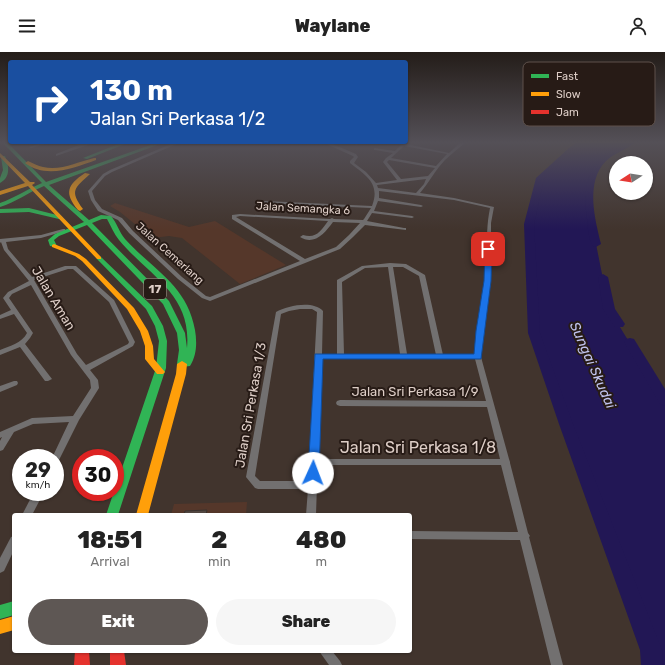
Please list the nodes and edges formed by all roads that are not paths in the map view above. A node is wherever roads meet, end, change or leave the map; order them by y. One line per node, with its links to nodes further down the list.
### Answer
1 (7, 172): 15 (main road)
2 (18, 172): 27 (main road, 17)
3 (34, 172): 32 (main road, 17)
4 (51, 172): 20 (main road)
5 (58, 172): 17 (main road)
6 (70, 172): 17 (main road)
7 (82, 172): 26 (main road)
8 (93, 172): 32 (main road)
9 (99, 172): 32 (main road)
10 (112, 172): 31 (street, Jalan Cemerlang)
11 (361, 172): 18 (street)
12 (393, 172): 16 (street)
13 (433, 172): 14 (street)
14 (429, 177): 16 (street); 22 (street)
15 (0, 181)
16 (400, 181): 18 (street)
17 (36, 183): 21 (main road); 23 (main road); 26 (main road)
18 (375, 184): 19 (street)
19 (377, 189): 22 (street); 24 (street)
20 (0, 190)
21 (0, 193)
22 (417, 194): 51 (street)
23 (0, 196)
24 (376, 200): 28 (street); 29 (street)
25 (265, 202): 29 (street)
26 (0, 203): 27 (main road)
27 (49, 206): 35 (main road, 17)
28 (421, 206)
29 (373, 210): 33 (street); 36 (street)
30 (0, 211): 35 (main road)
31 (106, 212): 39 (street); 40 (street, Jalan Cemerlang)
32 (81, 214): 54 (main road, 17)
33 (412, 217)
34 (332, 219): 36 (street, Jalan Semangka 6); 38 (street); 40 (street, Jalan Semangka 6)
35 (62, 220): 53 (main road, 17)
36 (364, 222): 37 (street, Jalan Semangka 6); 40 (street)
37 (404, 229)
38 (303, 237)
39 (2, 241): 42 (street, Jalan Aman)
40 (304, 261)
41 (390, 266): 48 (street); 49 (street); 50 (street)
42 (32, 280): 43 (street); 52 (street, Jalan Aman); 52 (street)
43 (15, 312): 44 (street); 45 (street)
44 (0, 317)
45 (22, 344): 46 (street); 55 (street)
46 (0, 353)
47 (318, 356): 48 (street); 67 (street); 67 (street, Jalan Sri Perkasa 1/3)
48 (341, 356): 49 (street)
49 (404, 356): 50 (street)
50 (440, 356): 51 (street)
51 (478, 357): 59 (street)
52 (84, 369): 60 (street, Jalan Aman)
53 (160, 372): 54 (main road); 70 (main road, 17)
54 (181, 374): 71 (main road, 17)
55 (48, 379)
56 (14, 383): 57 (street)
57 (0, 389)
58 (340, 403): 59 (street, Jalan Sri Perkasa 1/9)
59 (490, 404): 66 (street)
60 (76, 419): 61 (street); 64 (street)
61 (11, 430): 62 (street); 63 (street)
62 (0, 435)
63 (0, 448)
64 (61, 449)
65 (330, 462): 66 (street, Jalan Sri Perkasa 1/8)
66 (506, 462): 74 (street)
67 (313, 485): 72 (street)
68 (34, 501): 69 (street)
69 (28, 513)
70 (113, 513)
71 (143, 513)
72 (311, 513)
73 (412, 535): 74 (street)
74 (525, 536): 87 (street)
75 (12, 544): 76 (street)
76 (0, 568)
77 (12, 609): 78 (main road)
78 (0, 612)
79 (12, 624): 80 (main road)
80 (0, 627)
81 (82, 653): 84 (main road)
82 (117, 653): 85 (main road)
83 (327, 653): 86 (street)
84 (82, 665)
85 (118, 665)
86 (336, 665)
87 (557, 665)

